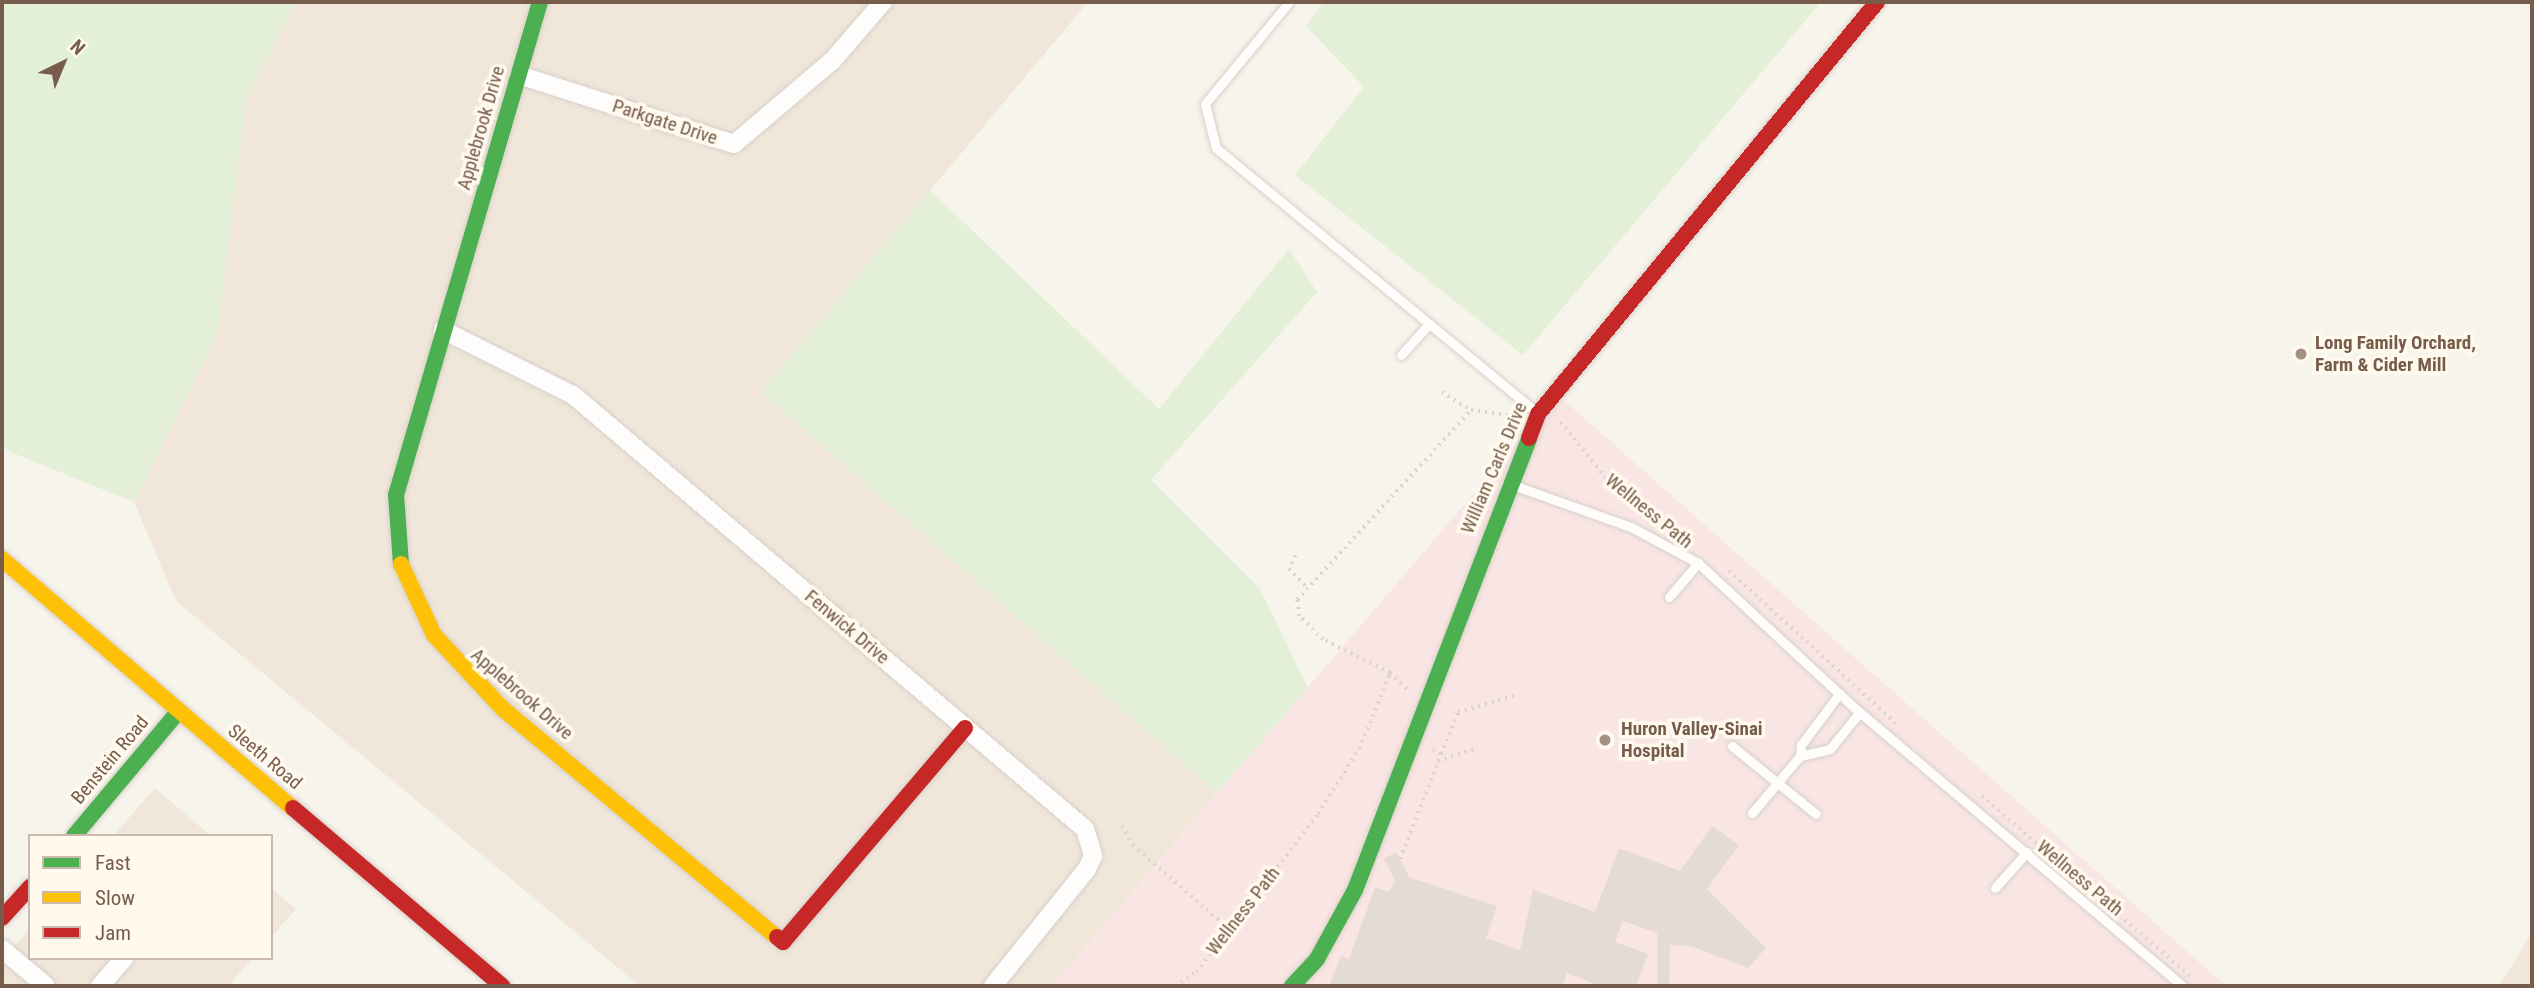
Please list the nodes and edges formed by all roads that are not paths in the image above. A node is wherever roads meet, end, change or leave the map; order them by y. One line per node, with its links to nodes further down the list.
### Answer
1 (540, 2): 5 (street, Applebrook Drive)
2 (883, 2): 5 (street, Parkgate Drive)
3 (1289, 2): 6 (lane)
4 (1877, 2): 9 (street, William Carls Drive)
5 (519, 75): 7 (street, Applebrook Drive)
6 (1429, 324): 8 (lane); 9 (lane)
7 (443, 330): 17 (street, Fenwick Drive); 17 (street, Applebrook Drive)
8 (1401, 355)
9 (1537, 415): 10 (street, William Carls Drive)
10 (1508, 483): 12 (lane); 34 (street, William Carls Drive)
11 (2, 559): 15 (street, Sleeth Road)
12 (1698, 563): 13 (lane); 14 (lane)
13 (1669, 597)
14 (1839, 694): 16 (lane); 19 (lane)
15 (179, 711): 23 (street, Benstein Road); 32 (street, Sleeth Road)
16 (1859, 712): 19 (lane); 24 (lane)
17 (965, 728): 33 (street, Fenwick Drive)
18 (1732, 746): 20 (lane)
19 (1800, 756): 20 (lane)
20 (1774, 787): 21 (lane); 22 (lane)
21 (1752, 813)
22 (1816, 814)
23 (76, 834)
24 (2027, 852): 25 (lane); 35 (lane)
25 (1995, 888)
26 (28, 889): 27 (street)
27 (2, 918)
28 (2, 949): 30 (street)
29 (122, 960): 31 (street)
30 (46, 986)
31 (100, 986)
32 (502, 986)
33 (993, 986)
34 (1292, 986)
35 (2184, 986)

